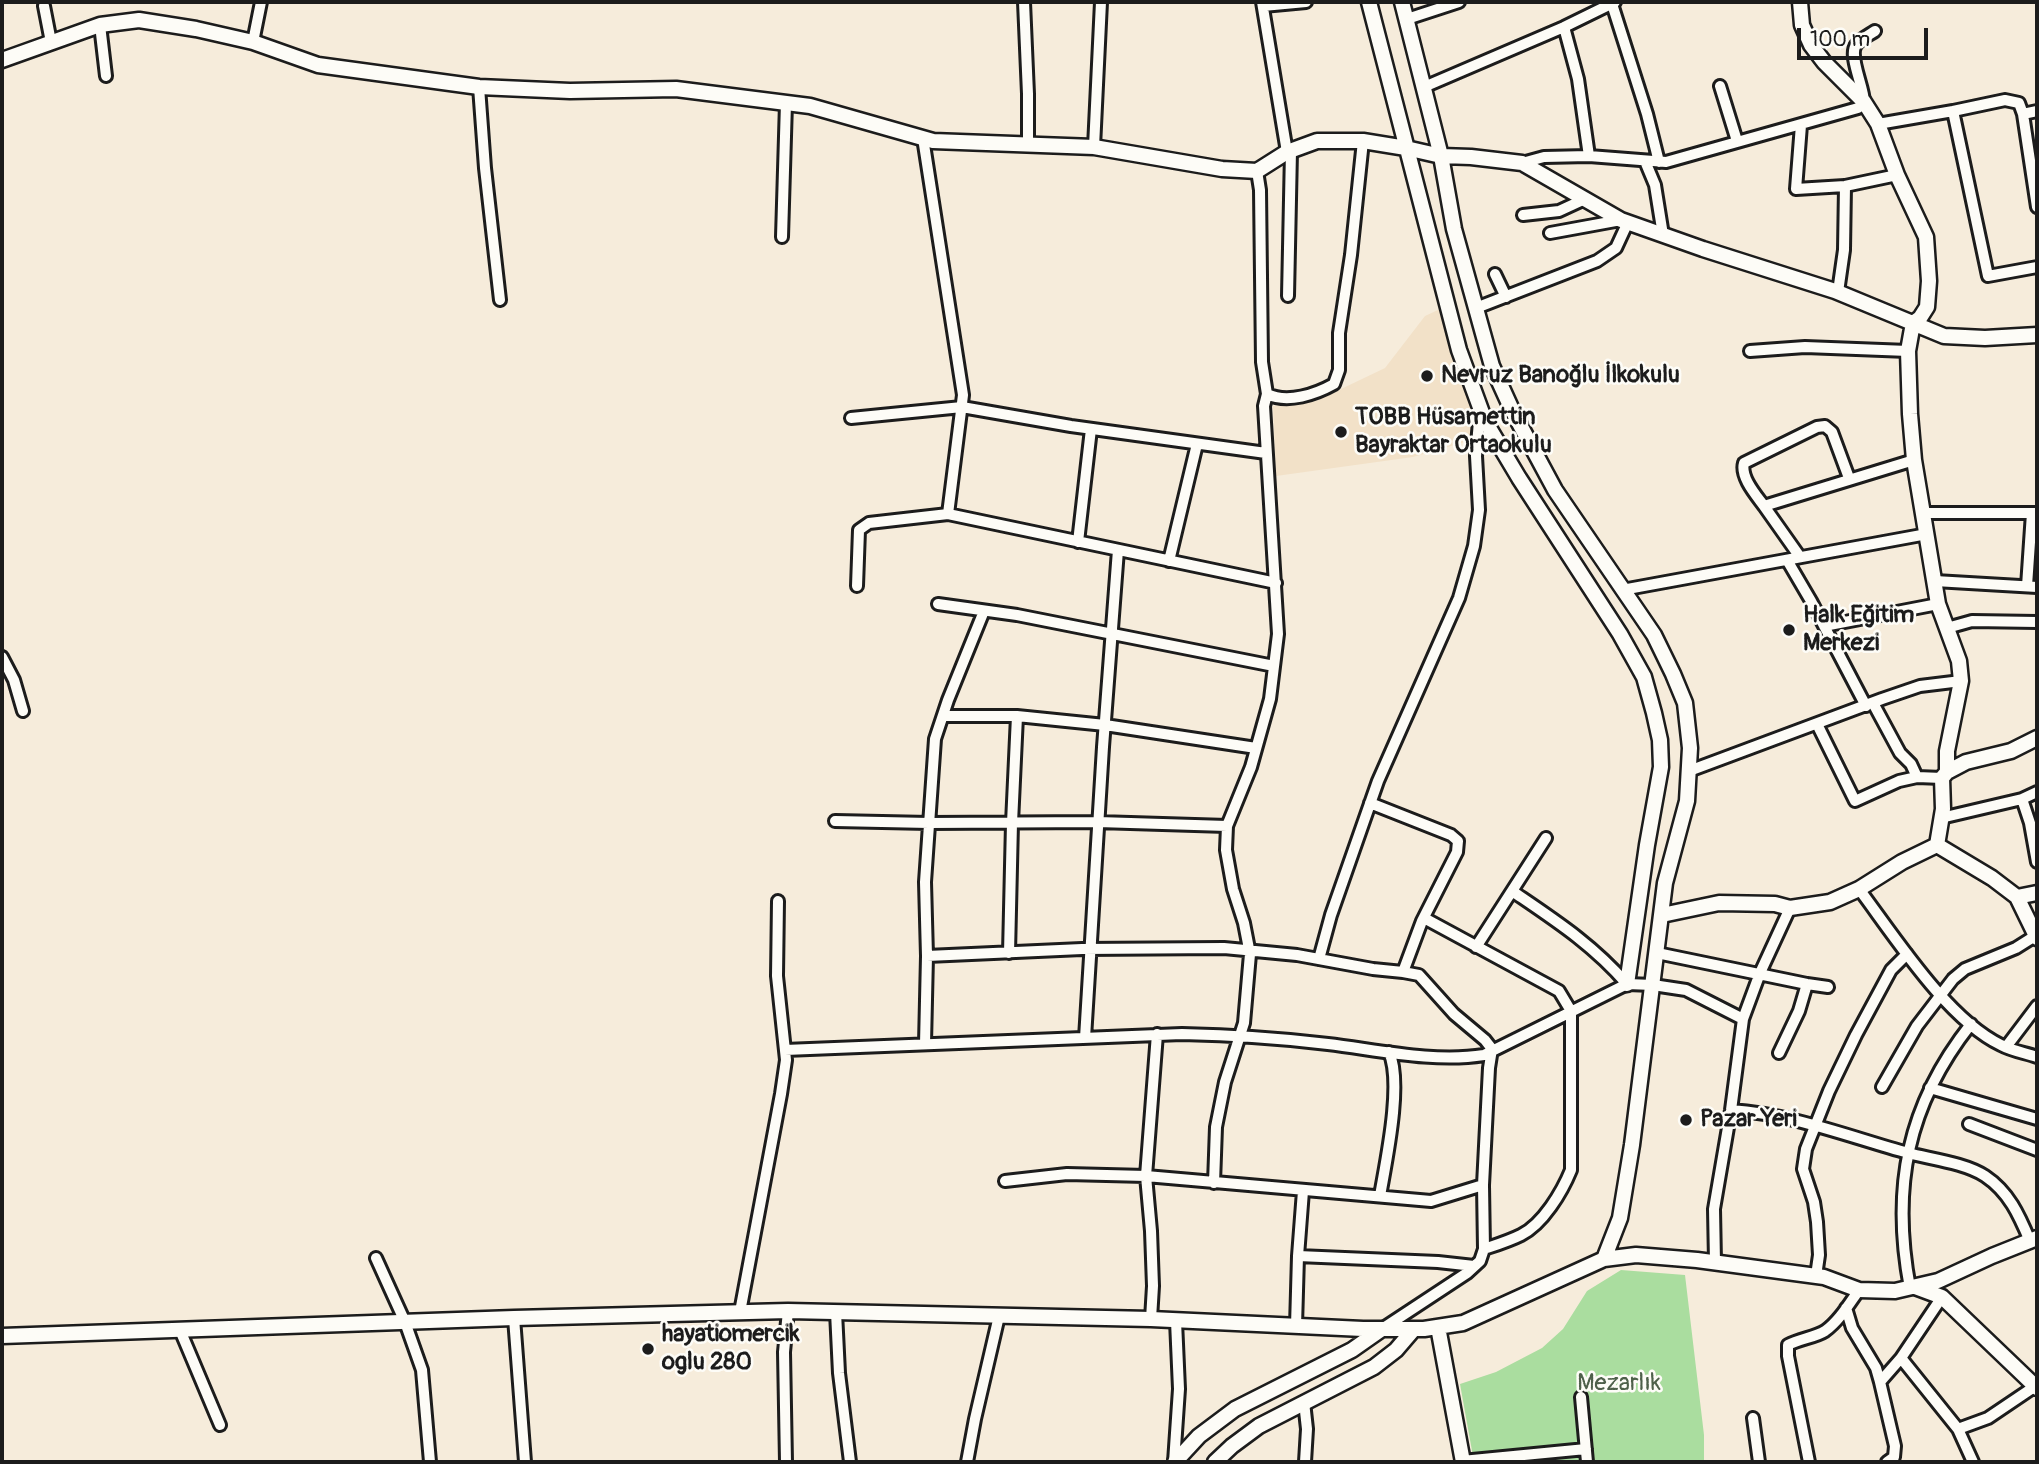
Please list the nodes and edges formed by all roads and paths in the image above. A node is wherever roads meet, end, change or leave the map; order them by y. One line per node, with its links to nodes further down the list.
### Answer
1 (261, 2): 17 (street)
2 (1024, 2): 33 (street)
3 (1101, 2): 34 (street)
4 (1306, 2): 10 (street)
5 (1369, 2): 35 (main road)
6 (1402, 2): 12 (main road)
7 (1459, 2): 12 (street)
8 (1800, 2): 23 (main road)
9 (1614, 3): 14 (street); 40 (street)
10 (1263, 4): 36 (street)
11 (44, 6): 16 (street)
12 (1407, 19): 22 (main road)
13 (100, 25): 16 (main road); 17 (main road); 19 (street)
14 (1564, 27): 22 (street); 38 (street)
15 (1875, 32): 23 (street)
16 (51, 41): 18 (main road)
17 (253, 42): 21 (main road)
18 (2, 60)
19 (106, 76)
20 (1720, 86): 32 (street)
21 (480, 87): 24 (main road); 57 (street)
22 (1424, 87): 37 (main road)
23 (1864, 102): 28 (main road); 29 (street)
24 (786, 103): 30 (main road); 51 (street)
25 (1953, 111): 27 (street); 28 (street); 52 (street)
26 (2037, 111): 27 (street)
27 (2023, 114): 46 (street)
28 (1878, 124): 43 (main road)
29 (1801, 125): 32 (street); 44 (street)
30 (923, 138): 33 (main road); 64 (street)
31 (1363, 141): 35 (main road); 36 (main road); 63 (street)
32 (1737, 141): 40 (street)
33 (1028, 145): 34 (main road)
34 (1094, 147): 42 (main road)
35 (1406, 148): 37 (main road); 65 (main road)
36 (1289, 151): 42 (main road); 55 (street)
37 (1441, 156): 41 (main road); 58 (main road)
38 (1589, 156): 39 (street); 41 (street)
39 (1645, 161): 40 (street); 50 (street)
40 (1659, 162)
41 (1522, 163): 45 (main road)
42 (1257, 171): 63 (street)
43 (1897, 175): 44 (street); 59 (main road)
44 (1845, 186): 54 (street)
45 (1584, 200): 47 (street); 48 (main road)
46 (2037, 207)
47 (1523, 215)
48 (1625, 221): 49 (street); 50 (main road); 56 (street)
49 (1550, 233)
50 (1663, 235): 54 (main road)
51 (782, 237)
52 (2037, 267)
53 (1494, 274): 56 (street)
54 (1838, 292): 59 (main road)
55 (1288, 296)
56 (1506, 297): 58 (street)
57 (500, 300)
58 (1476, 308): 86 (main road)
59 (1913, 323): 60 (main road); 62 (main road)
60 (2037, 335)
61 (1749, 351): 62 (street)
62 (1908, 351): 70 (main road)
63 (1267, 394): 69 (street)
64 (962, 407): 66 (street); 67 (street); 75 (street)
65 (1480, 409): 110 (street); 139 (main road)
66 (850, 418)
67 (1091, 429): 68 (street); 77 (street)
68 (1197, 443): 69 (street); 81 (street)
69 (1266, 453): 83 (street)
70 (1914, 460): 71 (street); 73 (main road)
71 (1849, 478): 72 (street); 72 (street)
72 (1764, 506): 79 (street)
73 (1923, 513): 74 (street); 76 (main road)
74 (2035, 513): 85 (street)
75 (948, 514): 77 (street); 84 (street)
76 (1927, 534): 79 (street); 82 (main road)
77 (1078, 542): 78 (street)
78 (1118, 550): 81 (street); 93 (street)
79 (1800, 557): 80 (street)
80 (1787, 560): 86 (street); 91 (street)
81 (1169, 561): 83 (street)
82 (1935, 581): 85 (street); 88 (main road)
83 (1276, 583): 95 (street)
84 (857, 586)
85 (2032, 587)
86 (1622, 590): 105 (main road)
87 (938, 604): 89 (street)
88 (1938, 604): 91 (street); 92 (main road)
89 (984, 611): 93 (street); 99 (street)
90 (2037, 622): 92 (street)
91 (1825, 626): 97 (street)
92 (1947, 628): 96 (main road)
93 (1112, 634): 95 (street); 102 (street)
94 (2, 657): 98 (street)
95 (1274, 666): 104 (street)
96 (1961, 681): 97 (street); 106 (main road)
97 (1869, 704): 101 (street); 107 (street)
98 (23, 710)
99 (943, 716): 100 (street); 114 (street)
100 (1017, 716): 102 (street); 115 (street)
101 (1817, 724): 105 (street); 107 (street)
102 (1105, 725): 104 (street); 113 (street)
103 (2037, 738): 106 (main road)
104 (1256, 748): 116 (street)
105 (1689, 771): 126 (main road)
106 (1945, 775): 107 (street); 111 (main road)
107 (1917, 777)
108 (2037, 792): 109 (street)
109 (2022, 799): 111 (street); 119 (street)
110 (1370, 803): 127 (street); 136 (street)
111 (1941, 818): 118 (main road)
112 (835, 821): 114 (street)
113 (1098, 822): 115 (street); 116 (street); 130 (street)
114 (929, 823): 115 (street); 135 (street)
115 (1012, 823): 132 (street)
116 (1227, 826): 131 (street)
117 (1546, 838): 121 (street)
118 (1937, 845): 120 (main road); 123 (main road)
119 (2037, 862)
120 (1859, 889): 125 (main road); 134 (street)
121 (1512, 891): 129 (street); 139 (street)
122 (2037, 893): 123 (main road)
123 (2017, 897): 128 (main road)
124 (778, 901): 154 (street)
125 (1790, 908): 126 (main road); 138 (street)
126 (1661, 915): 133 (main road)
127 (1424, 918): 129 (street); 137 (street)
128 (2036, 937): 143 (street)
129 (1476, 947): 145 (street)
130 (1090, 949): 131 (street); 132 (street); 150 (street)
131 (1250, 951): 136 (street); 149 (street)
132 (1009, 953): 135 (street)
133 (1657, 953): 138 (street); 141 (main road)
134 (1907, 954): 143 (street); 163 (street)
135 (927, 957): 151 (street)
136 (1319, 958): 137 (street)
137 (1403, 972): 153 (street)
138 (1760, 973): 140 (street); 146 (street)
139 (1627, 984): 141 (street); 145 (street)
140 (1807, 984): 142 (street); 156 (street)
141 (1653, 985): 146 (street); 178 (main road)
142 (1828, 987)
143 (1940, 995): 147 (street); 158 (street)
144 (2037, 1006): 152 (street)
145 (1571, 1011): 153 (street); 175 (street)
146 (1743, 1019): 160 (street)
147 (1971, 1024): 152 (street); 159 (street)
148 (1157, 1034): 149 (street); 150 (street); 168 (street)
149 (1239, 1035): 155 (street); 170 (street)
150 (1085, 1038): 151 (street)
151 (925, 1044): 154 (street)
152 (2006, 1047): 157 (street)
153 (1492, 1049): 155 (street); 171 (street)
154 (785, 1050): 187 (street)
155 (1389, 1052): 173 (street)
156 (1779, 1053)
157 (2037, 1057)
158 (1882, 1087)
159 (1930, 1088): 161 (street); 165 (street)
160 (1731, 1110): 163 (street); 179 (street)
161 (2037, 1119)
162 (1969, 1124): 164 (street)
163 (1814, 1125): 165 (street); 181 (street)
164 (2037, 1150)
165 (1908, 1153): 174 (street); 182 (street)
166 (1081, 1162): 167 (street)
167 (1082, 1174): 168 (street); 169 (street)
168 (1146, 1176): 170 (street); 191 (street)
169 (1005, 1181)
170 (1214, 1183): 172 (street)
171 (1483, 1185): 173 (street); 175 (street)
172 (1303, 1191): 173 (street); 176 (street)
173 (1380, 1196)
174 (2034, 1239): 182 (main road)
175 (1484, 1249): 180 (street)
176 (1298, 1256): 180 (street); 194 (street)
177 (376, 1258): 193 (street)
178 (1604, 1259): 179 (main road); 195 (main road)
179 (1715, 1262): 181 (main road)
180 (1474, 1266): 196 (street)
181 (1816, 1276): 183 (main road)
182 (1912, 1287): 183 (main road); 184 (main road)
183 (1859, 1290): 185 (street)
184 (1942, 1297): 200 (street); 202 (main road)
185 (1846, 1308): 201 (street); 220 (street)
186 (788, 1311): 187 (main road); 188 (main road); 211 (street)
187 (740, 1312): 190 (main road)
188 (836, 1312): 189 (main road); 212 (street)
189 (999, 1316): 191 (main road); 213 (street)
190 (514, 1318): 193 (main road); 210 (street)
191 (1152, 1319): 192 (main road)
192 (1177, 1321): 194 (main road); 214 (street)
193 (405, 1322): 198 (main road); 209 (street)
194 (1296, 1326): 196 (main road)
195 (1438, 1327): 197 (main road); 217 (main road)
196 (1382, 1329): 197 (main road); 214 (main road)
197 (1413, 1329): 204 (main road)
198 (180, 1330): 199 (main road); 206 (street)
199 (2, 1336)
200 (1901, 1357): 201 (street); 207 (street)
201 (1880, 1382): 221 (street)
202 (2037, 1386): 207 (street)
203 (1581, 1397): 208 (street)
204 (1304, 1402): 215 (main road); 216 (street)
205 (1754, 1418): 219 (street)
206 (220, 1425)
207 (1958, 1429): 222 (street)
208 (1586, 1449): 217 (street); 218 (street)
209 (430, 1462)
210 (525, 1462)
211 (786, 1462)
212 (850, 1462)
213 (967, 1462)
214 (1175, 1462)
215 (1215, 1462)
216 (1305, 1462)
217 (1462, 1462)
218 (1587, 1462)
219 (1759, 1462)
220 (1809, 1462)
221 (1887, 1462)
222 (1973, 1462)

